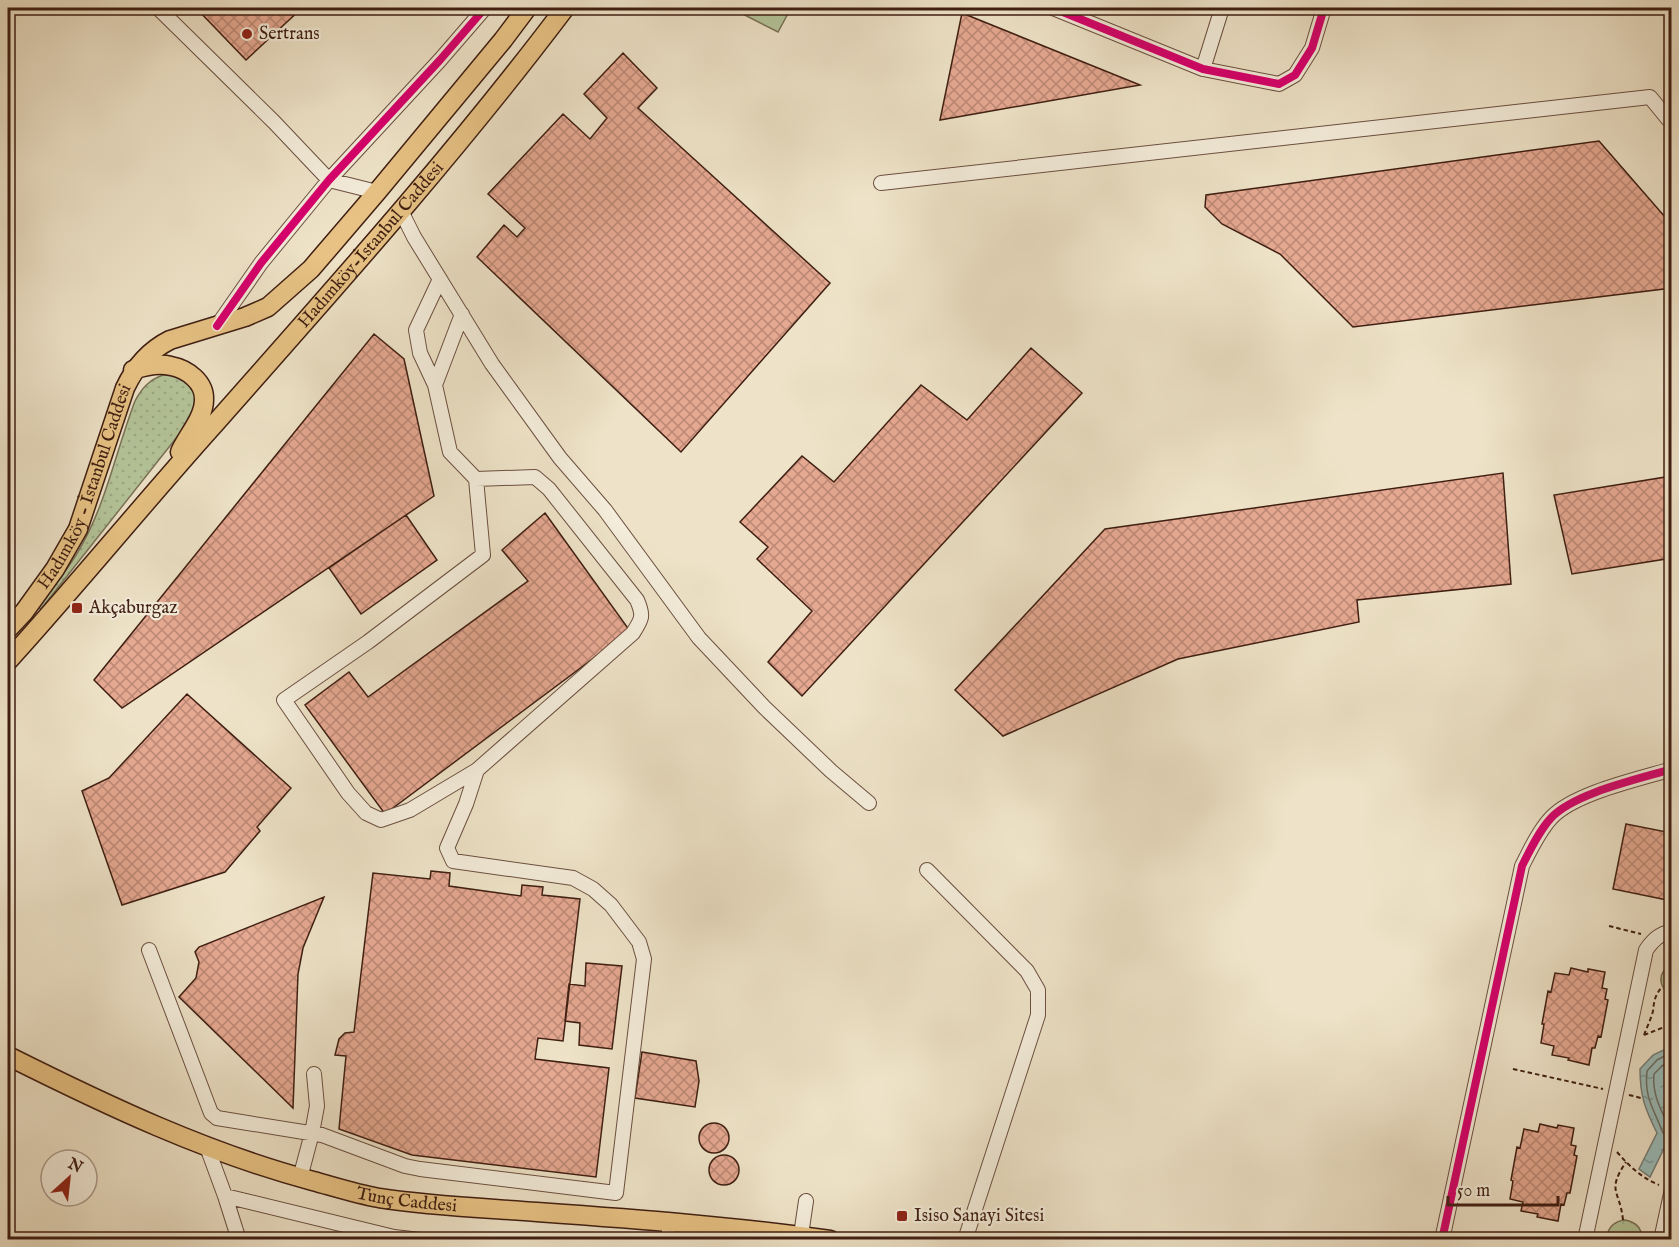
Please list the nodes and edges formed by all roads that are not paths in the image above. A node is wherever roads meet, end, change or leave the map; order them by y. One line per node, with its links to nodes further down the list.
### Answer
1 (158, 8): 10 (street)
2 (484, 8): 10 (street)
3 (527, 8): 12 (main road, Hadımköy-İstanbul Caddesi)
4 (565, 8): 13 (main road, Hadımköy-İstanbul Caddesi)
5 (1056, 8): 8 (street)
6 (1222, 8): 8 (street)
7 (1324, 8): 8 (street)
8 (1203, 69)
9 (1670, 120): 11 (street)
10 (329, 180): 12 (street); 16 (street)
11 (881, 183)
12 (377, 192): 13 (main road); 16 (main road, Hadımköy-İstanbul Caddesi)
13 (401, 211): 14 (street); 19 (main road, Hadımköy-İstanbul Caddesi)
14 (440, 279): 15 (street); 18 (street)
15 (462, 314): 18 (street); 25 (street)
16 (217, 326): 17 (main road, Hadımköy-İstanbul Caddesi)
17 (133, 370): 19 (main road); 21 (main road, Hadımköy - İstanbul Caddesi)
18 (435, 385): 20 (street)
19 (169, 475): 22 (main road, Hadımköy - İstanbul Caddesi)
20 (476, 479): 24 (street); 24 (street)
21 (8, 629)
22 (8, 661)
23 (1671, 769): 45 (street)
24 (477, 770): 31 (street)
25 (869, 803)
26 (927, 870): 44 (street)
27 (1671, 931): 46 (street)
28 (149, 950): 31 (street)
29 (8, 1056): 32 (main road, Tunç Caddesi)
30 (314, 1074): 31 (street)
31 (312, 1133): 33 (street)
32 (207, 1147): 33 (main road, Tunç Caddesi); 35 (street)
33 (300, 1178): 38 (main road, Tunç Caddesi)
34 (1671, 1190): 47 (street)
35 (225, 1196): 37 (street); 40 (street)
36 (806, 1201): 39 (street)
37 (342, 1225): 41 (street); 42 (street)
38 (669, 1230): 39 (main road, Tunç Caddesi)
39 (801, 1235): 43 (main road, Tunç Caddesi)
40 (239, 1239)
41 (341, 1239)
42 (420, 1239)
43 (830, 1239)
44 (965, 1239)
45 (1443, 1239)
46 (1585, 1239)
47 (1661, 1239)

